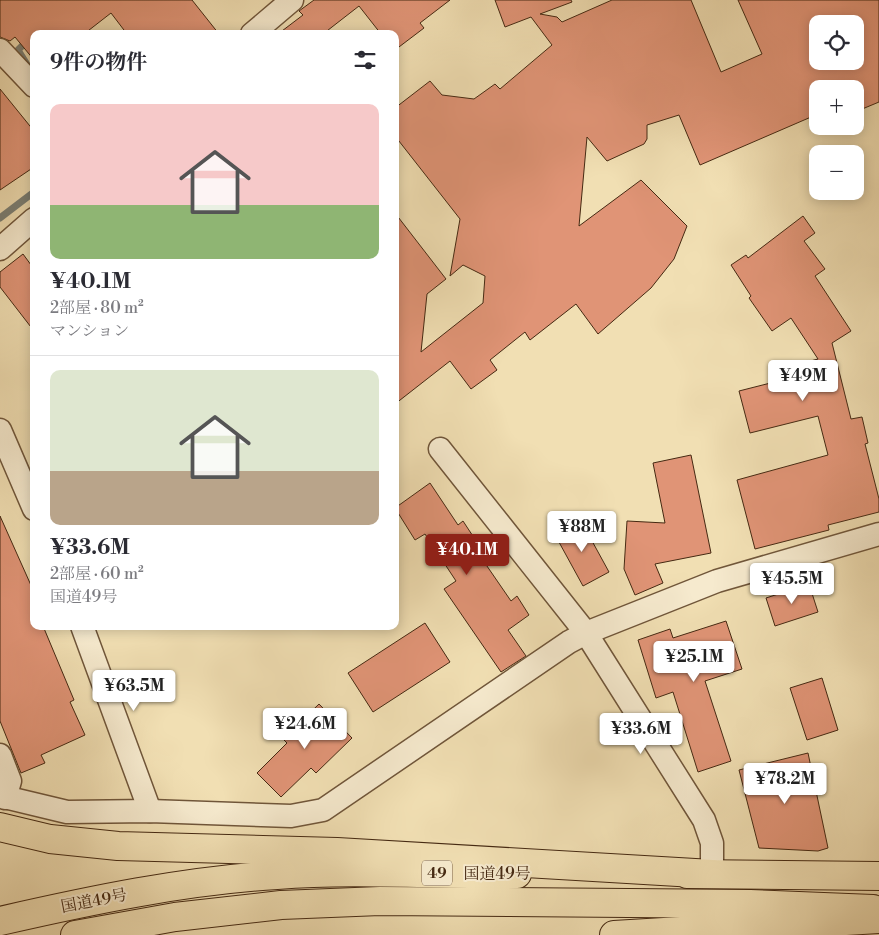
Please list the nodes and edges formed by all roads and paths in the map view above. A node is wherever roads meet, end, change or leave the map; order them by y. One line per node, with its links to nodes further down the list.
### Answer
1 (292, 0): 2 (street)
2 (257, 30)
3 (0, 50): 4 (street)
4 (30, 82)
5 (30, 222): 6 (street)
6 (0, 248)
7 (0, 430): 9 (street)
8 (440, 449): 12 (street)
9 (30, 500)
10 (879, 534): 12 (street)
11 (83, 630): 15 (street)
12 (586, 633): 15 (street); 17 (street)
13 (0, 755): 14 (street)
14 (3, 797): 15 (street)
15 (150, 811)
16 (0, 827): 17 (highway)
17 (712, 874): 18 (highway, 国道49号 / 49); 21 (highway, 国道49号 / 49)
18 (879, 876)
19 (879, 909): 22 (highway, 国道49号 / 49)
20 (879, 919): 23 (highway)
21 (0, 921)
22 (75, 935)
23 (614, 935)

